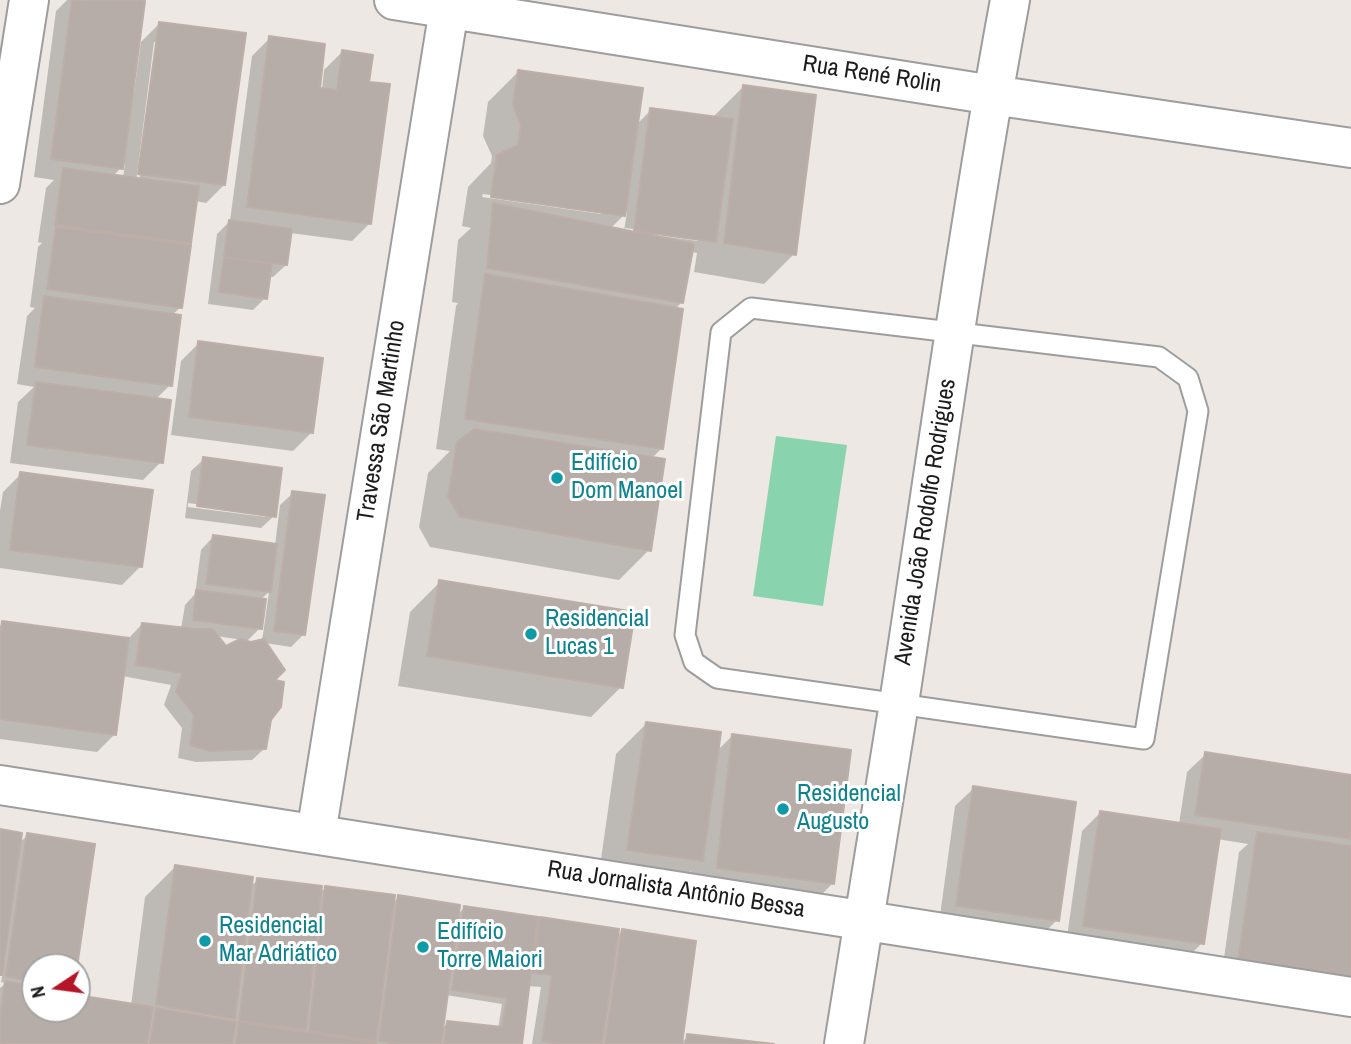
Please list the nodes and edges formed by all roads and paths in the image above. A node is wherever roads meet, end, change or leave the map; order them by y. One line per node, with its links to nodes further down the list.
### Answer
1 (29, 0): 7 (street)
2 (394, 0): 4 (street, Rua René Rolin)
3 (1010, 0): 5 (street, Avenida João Rodolfo Rodrigues)
4 (449, 9): 5 (street, Rua René Rolin); 11 (street, Travessa São Martinho)
5 (993, 95): 6 (street, Rua René Rolin); 8 (street, Avenida João Rodolfo Rodrigues)
6 (1351, 148)
7 (0, 184)
8 (955, 333): 9 (street, Avenida João Rodolfo Rodrigues); 9 (lane); 9 (lane)
9 (899, 705): 12 (street, Avenida João Rodolfo Rodrigues)
10 (0, 785): 11 (street, Rua Jornalista Antônio Bessa)
11 (316, 834): 12 (street, Rua Jornalista Antônio Bessa)
12 (864, 920): 13 (street, Rua Jornalista Antônio Bessa); 14 (street, Avenida João Rodolfo Rodrigues)
13 (1351, 997)
14 (844, 1044)

